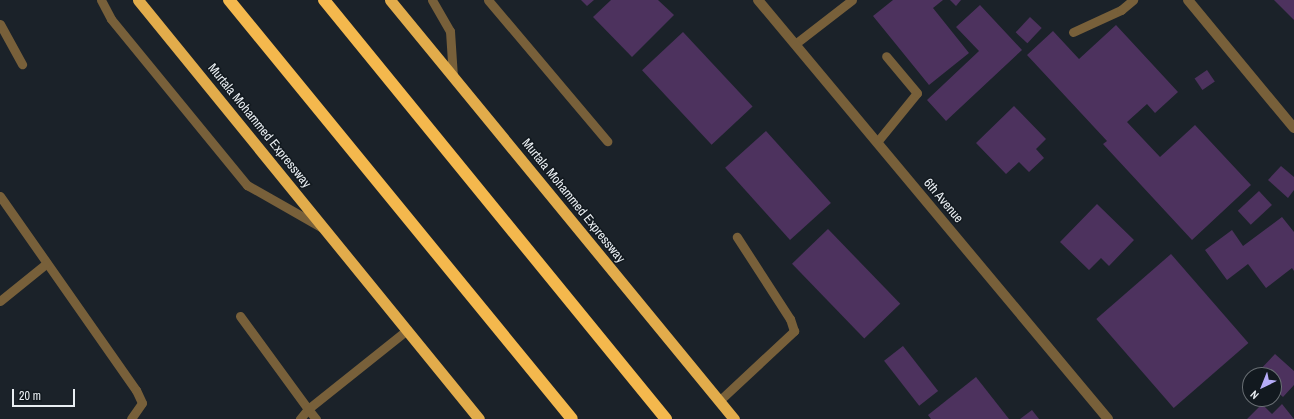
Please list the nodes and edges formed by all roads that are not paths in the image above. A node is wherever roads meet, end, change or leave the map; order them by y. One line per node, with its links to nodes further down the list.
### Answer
1 (101, 0): 23 (lane)
2 (138, 0): 23 (highway, Murtala Mohammed Expressway)
3 (229, 0): 35 (highway)
4 (324, 0): 36 (highway)
5 (390, 0): 18 (highway, Murtala Mohammed Expressway)
6 (432, 0): 18 (lane)
7 (488, 0): 20 (lane)
8 (758, 0): 15 (street, 6th Avenue)
9 (852, 0): 12 (lane)
10 (1133, 0): 14 (lane)
11 (1188, 0): 19 (street)
12 (842, 3): 15 (lane)
13 (0, 24): 17 (lane)
14 (1073, 32)
15 (795, 44): 21 (street, 6th Avenue)
16 (886, 56): 21 (lane)
17 (22, 64)
18 (453, 77): 29 (highway, Murtala Mohammed Expressway)
19 (1294, 128)
20 (608, 141)
21 (877, 142): 38 (street, 6th Avenue)
22 (0, 196): 25 (lane)
23 (324, 229): 28 (highway, Murtala Mohammed Expressway)
24 (737, 237): 29 (lane)
25 (47, 263): 26 (lane); 31 (lane)
26 (0, 301)
27 (240, 316): 30 (lane)
28 (407, 330): 30 (lane); 34 (highway, Murtala Mohammed Expressway)
29 (719, 401): 37 (highway, Murtala Mohammed Expressway)
30 (308, 410): 32 (lane); 33 (lane)
31 (131, 419)
32 (300, 419)
33 (316, 419)
34 (479, 419)
35 (572, 419)
36 (666, 419)
37 (734, 419)
38 (1108, 419)

